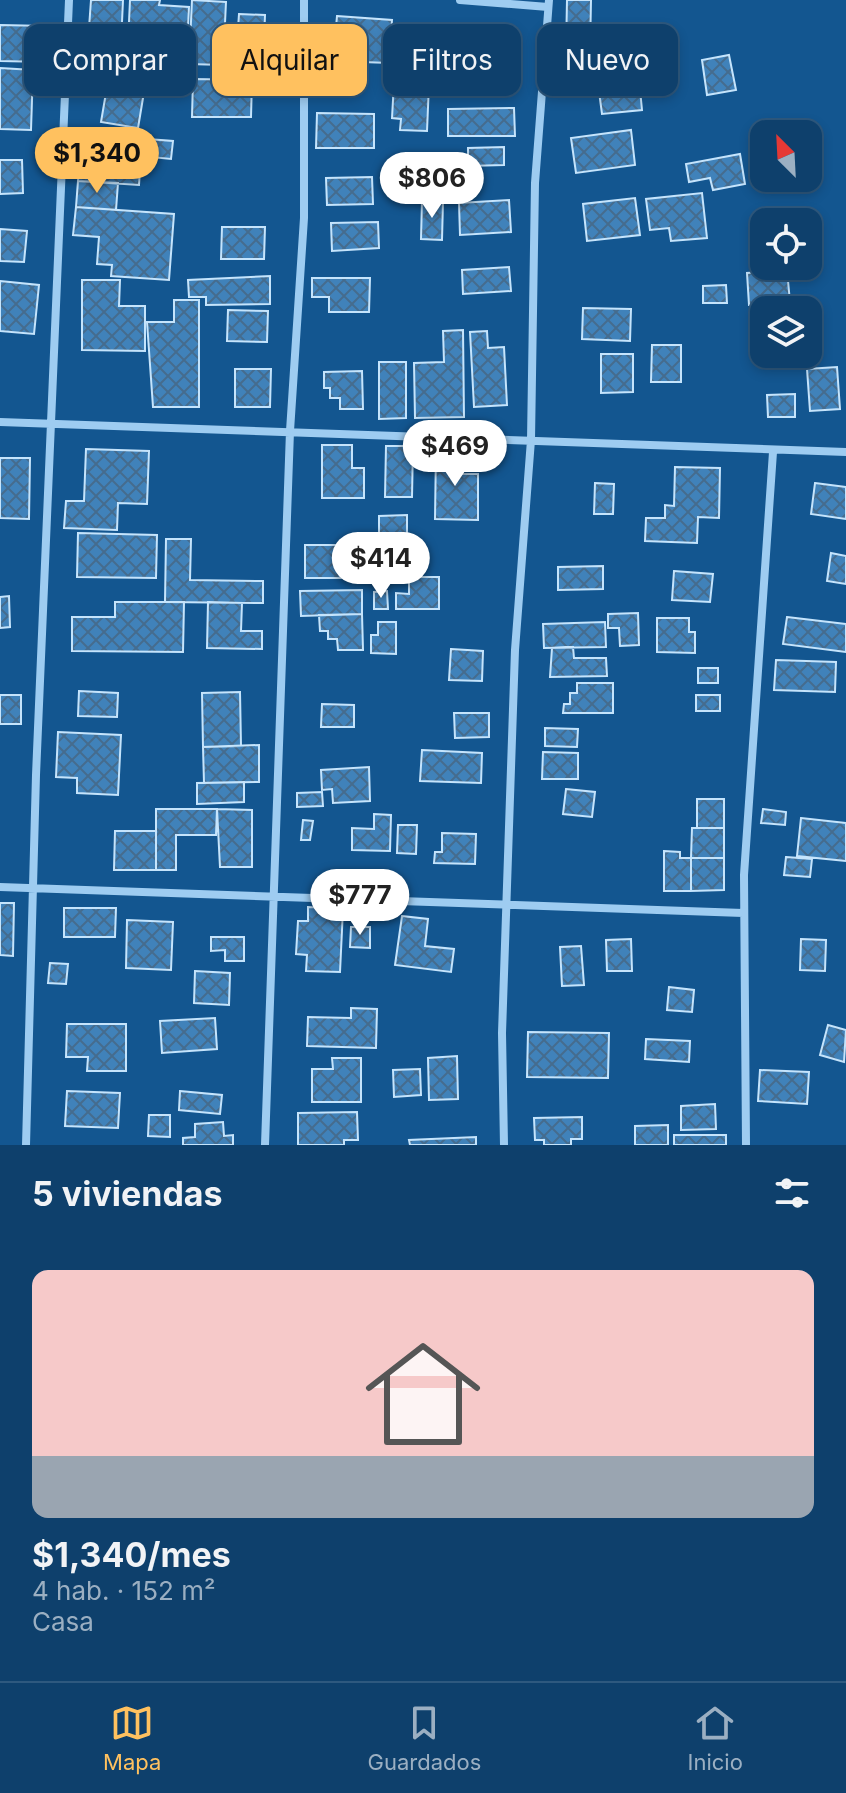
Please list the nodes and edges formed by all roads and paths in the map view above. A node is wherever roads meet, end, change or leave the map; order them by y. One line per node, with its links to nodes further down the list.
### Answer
1 (69, 0): 6 (street)
2 (304, 0): 7 (street)
3 (460, 0): 4 (street)
4 (548, 4): 8 (street)
5 (0, 422): 6 (street)
6 (52, 425): 7 (street); 12 (street)
7 (290, 431): 8 (street); 13 (street)
8 (531, 440): 9 (street); 14 (street)
9 (773, 452): 10 (street); 15 (street)
10 (846, 452)
11 (0, 887): 12 (street)
12 (33, 889): 13 (street); 16 (street)
13 (274, 897): 14 (street); 17 (street)
14 (507, 905): 15 (street); 18 (street)
15 (743, 913): 19 (street)
16 (26, 1145)
17 (265, 1145)
18 (504, 1145)
19 (746, 1145)

